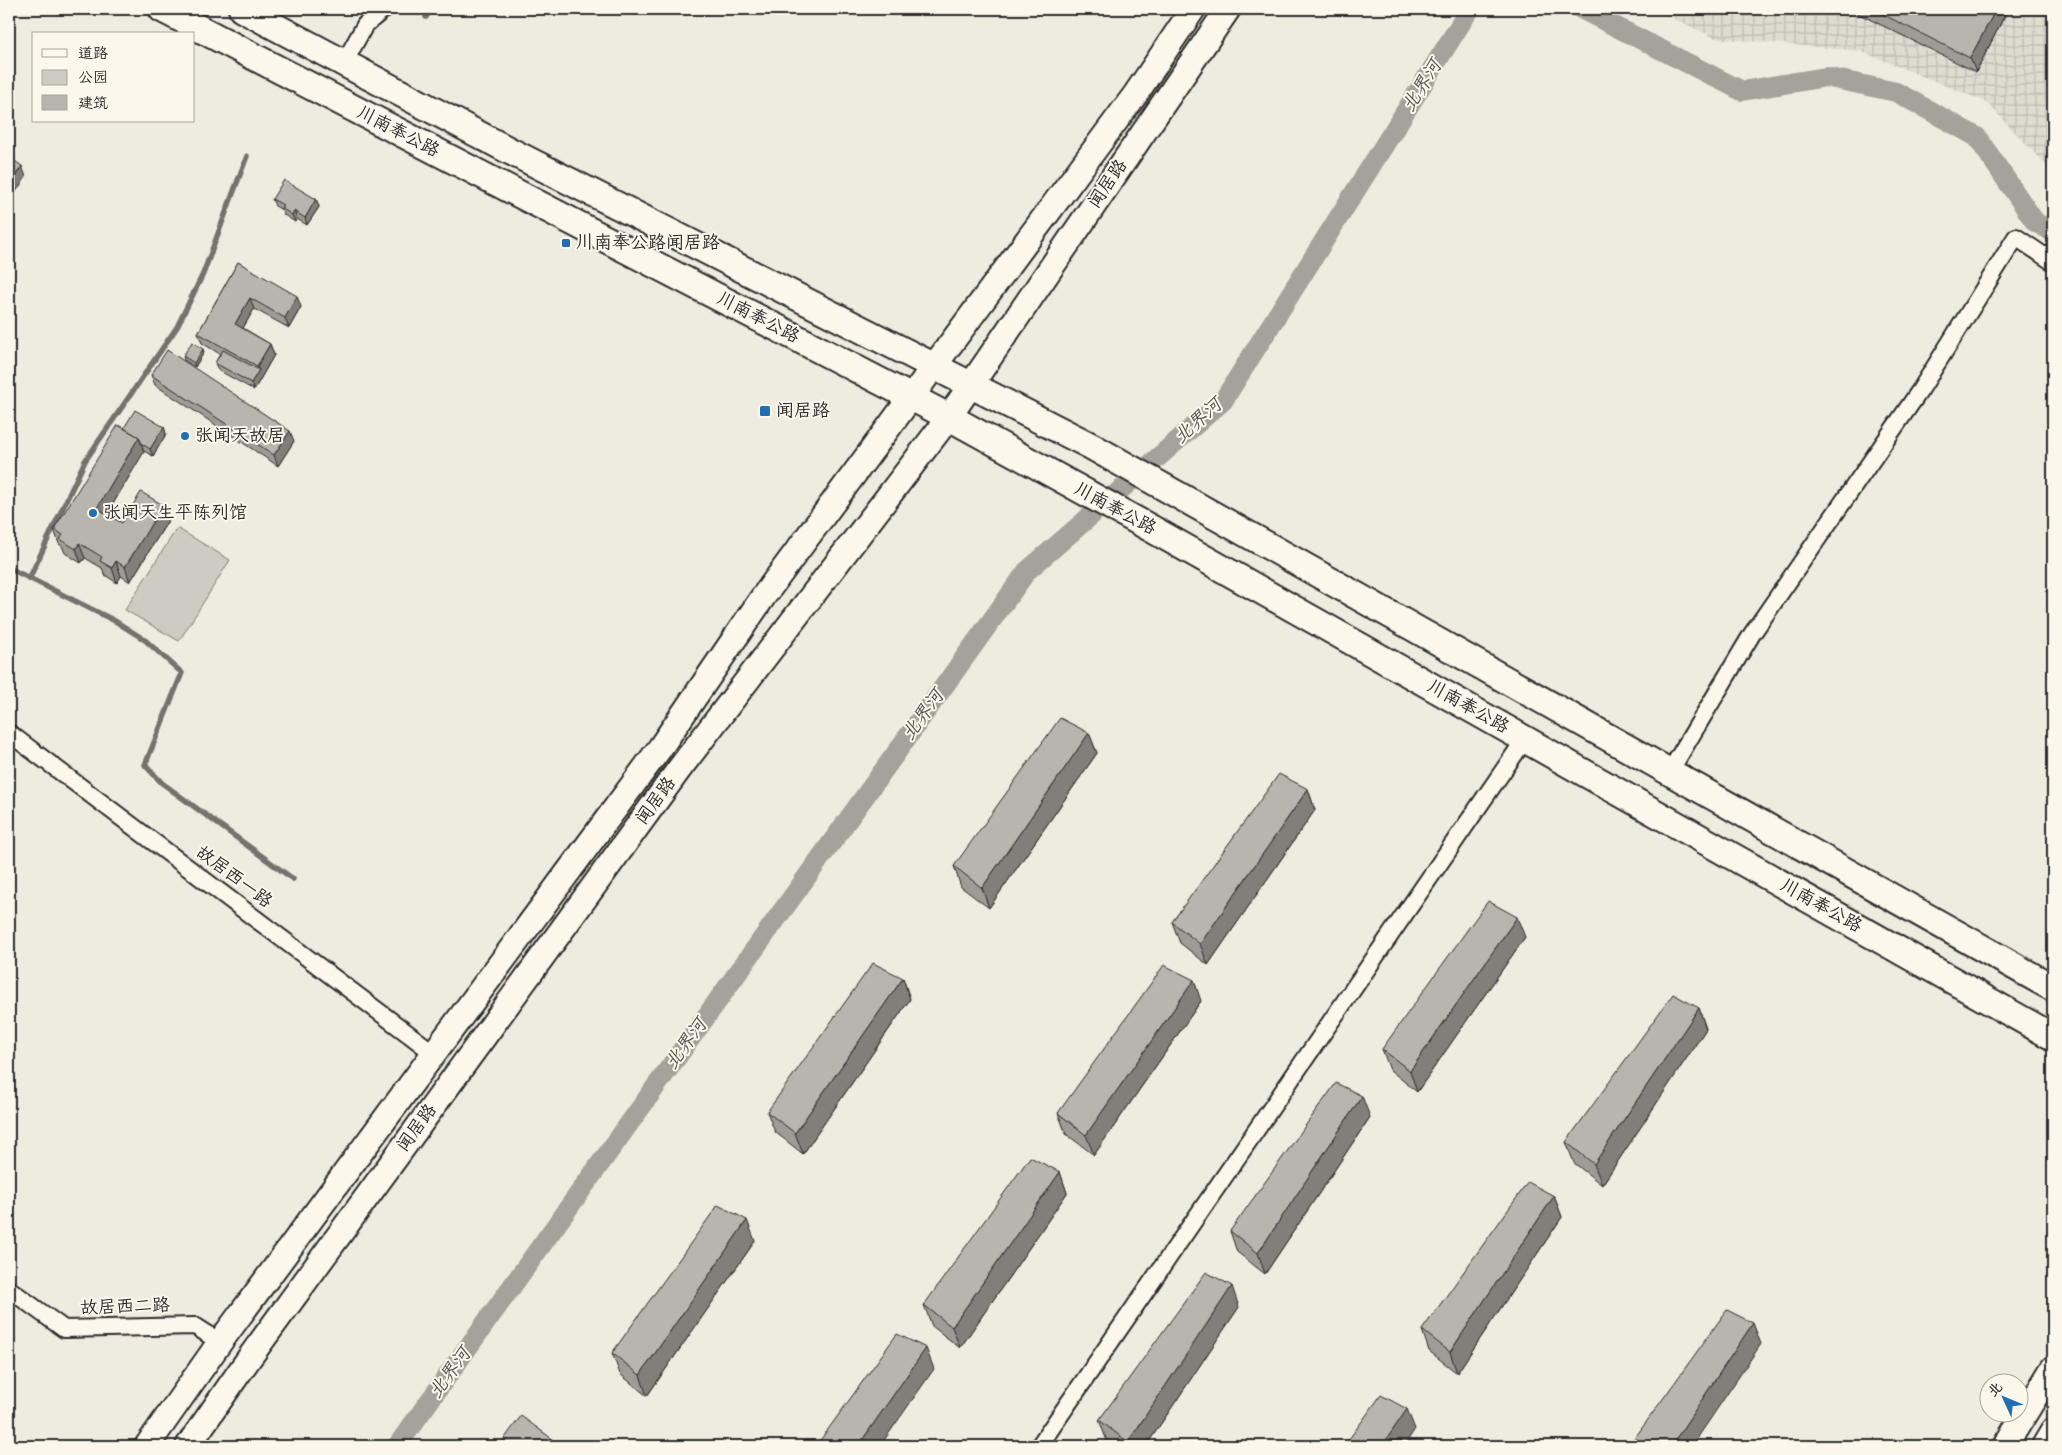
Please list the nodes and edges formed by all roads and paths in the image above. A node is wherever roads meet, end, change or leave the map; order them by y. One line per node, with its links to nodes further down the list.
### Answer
1 (162, 9): 10 (main road, 川南奉公路)
2 (242, 9): 6 (main road, 川南奉公路)
3 (384, 9): 6 (street)
4 (1193, 9): 8 (main road)
5 (1228, 9): 9 (main road, 闻居路)
6 (344, 64): 8 (main road, 川南奉公路)
7 (2053, 262): 14 (street)
8 (934, 368): 9 (main road, 川南奉公路); 10 (main road)
9 (969, 385): 11 (main road, 闻居路); 14 (main road, 川南奉公路)
10 (910, 397): 11 (main road, 川南奉公路); 17 (main road)
11 (949, 417): 13 (main road, 川南奉公路); 23 (main road, 闻居路)
12 (9, 733): 17 (street, 故居西一路)
13 (1525, 739): 16 (main road, 川南奉公路); 24 (street)
14 (1669, 772): 15 (main road, 川南奉公路)
15 (2053, 988)
16 (2053, 1037)
17 (435, 1054): 19 (main road)
18 (9, 1289): 19 (street, 故居西二路)
19 (220, 1342): 22 (main road)
20 (2053, 1368): 25 (main road)
21 (2053, 1431): 26 (main road)
22 (148, 1446)
23 (188, 1446)
24 (1039, 1446)
25 (2005, 1446)
26 (2044, 1446)

